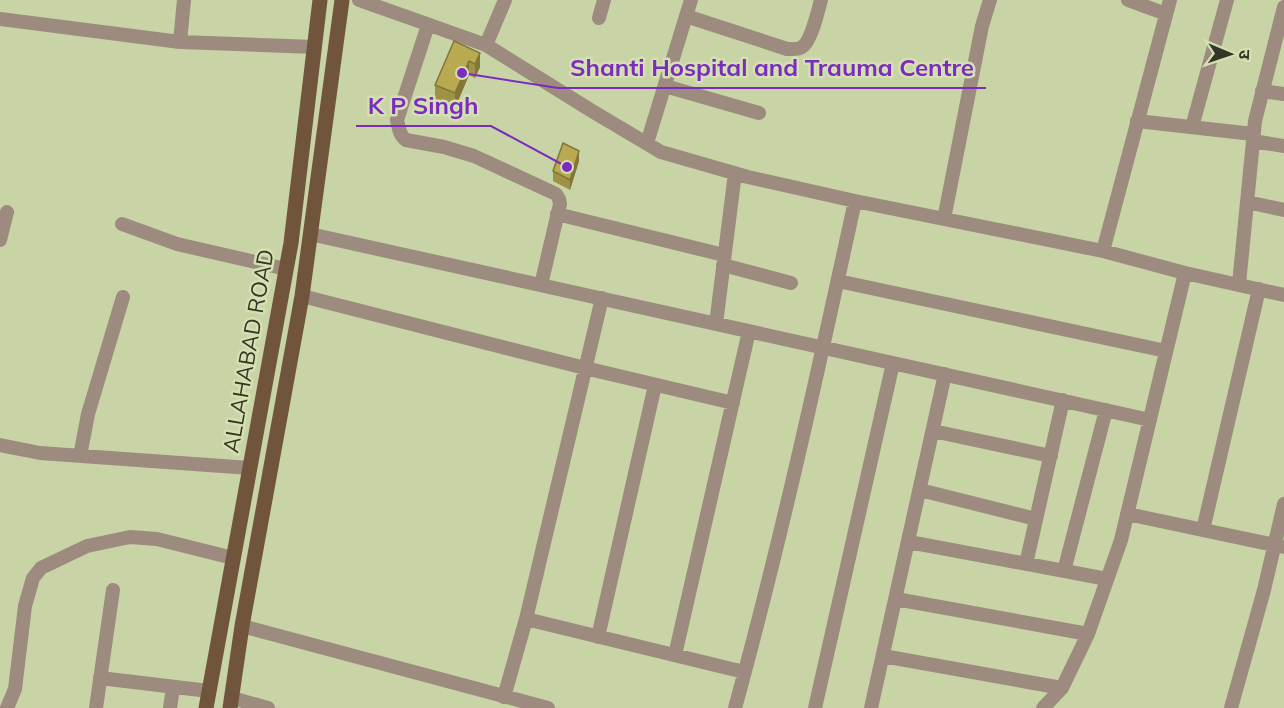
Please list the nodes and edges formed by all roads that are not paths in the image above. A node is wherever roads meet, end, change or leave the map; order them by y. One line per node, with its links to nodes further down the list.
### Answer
1 (184, 0): 18 (street)
2 (320, 0): 21 (main road, ALLAHABAD ROAD)
3 (342, 0): 39 (main road)
4 (359, 0): 17 (street)
5 (505, 0): 20 (street)
6 (604, 0): 15 (street)
7 (691, 0): 14 (street)
8 (821, 0): 14 (street)
9 (990, 0): 37 (street)
10 (1128, 0): 12 (street)
11 (1227, 0): 27 (street)
12 (1168, 7): 26 (street)
13 (1284, 7): 19 (street)
14 (686, 16): 22 (street)
15 (599, 18)
16 (0, 19): 18 (street)
17 (428, 25): 20 (street); 36 (street)
18 (180, 42): 21 (street)
19 (1279, 44): 23 (street)
20 (486, 45): 29 (street)
21 (314, 47): 43 (main road, ALLAHABAD ROAD)
22 (664, 86): 25 (street); 29 (street)
23 (1262, 91): 24 (street); 28 (street)
24 (1284, 94)
25 (759, 113)
26 (1137, 121): 27 (street); 41 (street)
27 (1192, 127): 28 (street)
28 (1253, 138): 30 (street); 33 (street)
29 (647, 143): 31 (street)
30 (1284, 146)
31 (735, 173): 32 (street); 42 (street)
32 (855, 201): 37 (street); 45 (street)
33 (1247, 202): 34 (street); 47 (street)
34 (1284, 210)
35 (7, 212): 40 (street)
36 (557, 214): 42 (street); 48 (street)
37 (944, 219): 41 (street)
38 (122, 224): 43 (street)
39 (310, 234): 48 (street); 51 (main road)
40 (0, 240)
41 (1102, 251): 44 (street)
42 (724, 260): 46 (street); 54 (street)
43 (286, 269): 70 (main road, ALLAHABAD ROAD)
44 (1185, 273): 47 (street); 57 (street)
45 (838, 281): 56 (street); 57 (street)
46 (791, 283)
47 (1239, 284): 49 (street)
48 (541, 285): 53 (street)
49 (1258, 289): 50 (street); 75 (street)
50 (1284, 295)
51 (302, 296): 59 (street); 85 (main road)
52 (123, 297): 68 (street)
53 (602, 298): 54 (street); 59 (street)
54 (717, 324): 55 (street)
55 (749, 331): 56 (street); 63 (street)
56 (824, 347): 58 (street); 90 (street)
57 (1167, 351): 65 (street)
58 (893, 363): 60 (street); 104 (street)
59 (585, 368): 61 (street); 84 (street)
60 (945, 374): 62 (street); 66 (street)
61 (655, 385): 63 (street); 87 (street)
62 (1063, 400): 64 (street); 69 (street)
63 (733, 403): 88 (street)
64 (1106, 410): 65 (street); 80 (street)
65 (1150, 420): 73 (street)
66 (933, 431): 69 (street); 71 (street)
67 (0, 445): 68 (street)
68 (80, 456): 70 (street)
69 (1051, 456): 74 (street)
70 (250, 468): 78 (main road, ALLAHABAD ROAD)
71 (920, 490): 74 (street); 76 (street)
72 (1284, 504): 77 (street)
73 (1127, 514): 75 (street); 81 (street)
74 (1036, 519): 79 (street)
75 (1203, 530): 77 (street)
76 (909, 542): 79 (street); 83 (street)
77 (1279, 546): 107 (street)
78 (233, 558): 94 (main road, ALLAHABAD ROAD); 97 (street)
79 (1026, 564): 80 (street)
80 (1064, 571): 81 (street)
81 (1107, 579): 86 (street)
82 (113, 590): 91 (street)
83 (896, 599): 86 (street); 89 (street)
84 (526, 619): 87 (street); 95 (street)
85 (242, 626): 95 (street); 96 (main road)
86 (1088, 634): 93 (street)
87 (598, 637): 88 (street)
88 (675, 655): 90 (street)
89 (883, 656): 93 (street); 105 (street)
90 (744, 672): 103 (street)
91 (100, 678): 92 (street); 98 (street)
92 (173, 688): 94 (street); 99 (street)
93 (1062, 688): 106 (street)
94 (209, 691): 100 (main road, ALLAHABAD ROAD)
95 (504, 697): 102 (street)
96 (231, 703): 101 (street)
97 (7, 708)
98 (96, 708)
99 (170, 708)
100 (206, 708)
101 (268, 708)
102 (545, 708)
103 (735, 708)
104 (816, 708)
105 (871, 708)
106 (1044, 708)
107 (1231, 708)

